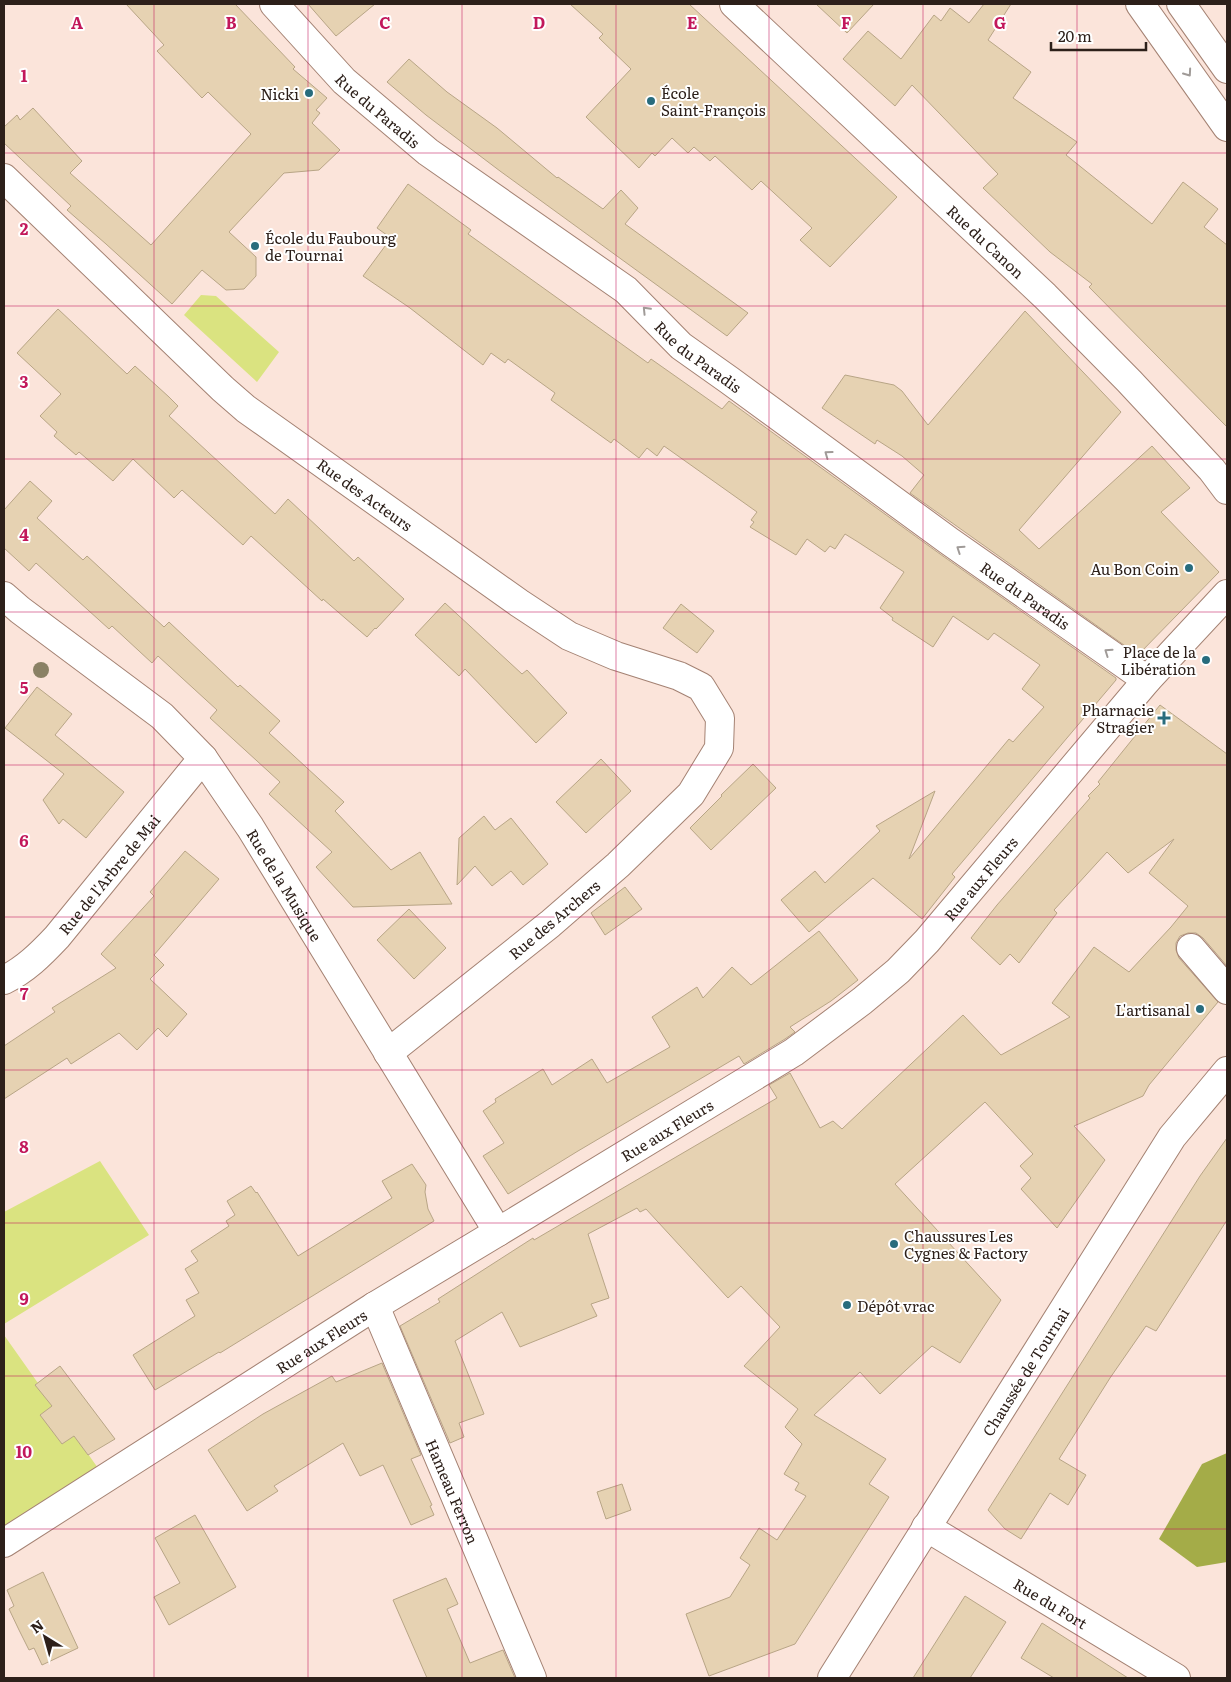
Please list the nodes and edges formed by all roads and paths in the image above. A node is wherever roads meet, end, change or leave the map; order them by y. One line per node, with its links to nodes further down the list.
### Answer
1 (274, 4): 11 (street, Rue du Paradis, one-way to 1)
2 (734, 4): 8 (street, Rue du Canon)
3 (1140, 4): 6 (street, one-way to 6)
4 (1181, 4): 5 (street)
5 (1227, 69)
6 (1227, 127)
7 (4, 178): 13 (street, Rue des Acteurs)
8 (1227, 490)
9 (1227, 594): 11 (street, Rue aux Fleurs)
10 (4, 596): 12 (street, Rue de la Musique)
11 (1147, 680): 19 (street, Rue aux Fleurs)
12 (203, 758): 15 (street, Rue de l'Arbre de Mai); 17 (street, Rue de la Musique)
13 (707, 769): 17 (street, Rue des Archers)
14 (1191, 948): 16 (street)
15 (4, 980)
16 (1227, 990)
17 (388, 1053): 19 (street, Rue de la Musique)
18 (1227, 1071): 21 (street, Chaussée de Tournai)
19 (498, 1232): 20 (street, Rue aux Fleurs)
20 (374, 1306): 22 (street, Rue aux Fleurs); 23 (street, Hameau Ferron)
21 (926, 1527): 24 (street, Chaussée de Tournai); 25 (street, Rue du Fort)
22 (4, 1543)
23 (532, 1678)
24 (832, 1678)
25 (1176, 1678)

